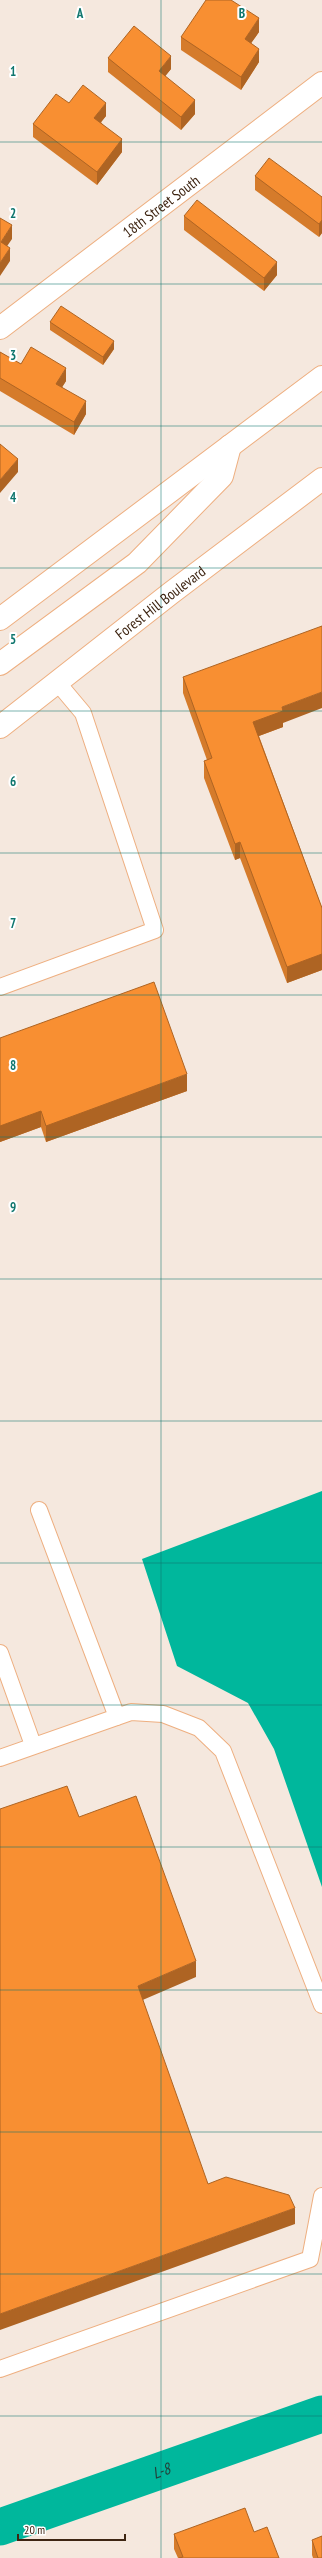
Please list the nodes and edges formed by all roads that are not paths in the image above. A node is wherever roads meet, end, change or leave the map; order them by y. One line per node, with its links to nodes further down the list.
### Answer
1 (322, 83): 2 (main road, 18th Street South)
2 (0, 328)
3 (322, 377): 4 (main road)
4 (230, 446): 6 (main road); 7 (main road)
5 (322, 479): 8 (main road, Forest Hill Boulevard)
6 (0, 619)
7 (0, 664)
8 (57, 682): 9 (main road, Forest Hill Boulevard); 10 (lane)
9 (0, 726)
10 (0, 987)
11 (40, 1510): 13 (lane)
12 (0, 1653): 14 (lane)
13 (117, 1717): 14 (lane); 16 (lane)
14 (33, 1746): 15 (lane)
15 (0, 1758)
16 (322, 2005)
17 (322, 2196): 18 (lane)
18 (0, 2370)

